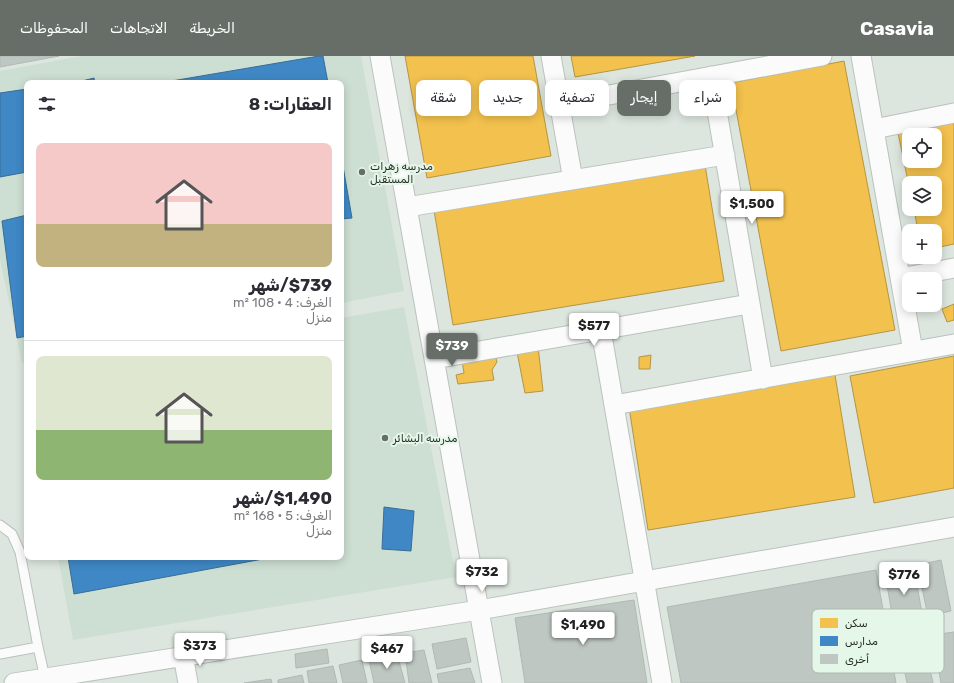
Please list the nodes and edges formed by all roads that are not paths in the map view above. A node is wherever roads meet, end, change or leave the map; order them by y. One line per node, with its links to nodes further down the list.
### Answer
1 (380, 56): 14 (street)
2 (551, 56): 7 (street)
3 (822, 56): 5 (street)
4 (860, 56): 11 (street)
5 (784, 59): 6 (street)
6 (711, 76): 8 (street); 12 (street)
7 (556, 80)
8 (609, 95)
9 (954, 113): 11 (street)
10 (562, 116): 13 (street)
11 (874, 129): 16 (street)
12 (725, 155): 13 (street); 17 (street)
13 (573, 180): 14 (street)
14 (407, 206): 21 (street)
15 (954, 268): 16 (street)
16 (900, 278): 20 (street)
17 (749, 304): 18 (street); 22 (street)
18 (601, 330): 21 (street); 23 (street)
19 (954, 344): 20 (street)
20 (913, 351): 22 (street)
21 (434, 359): 27 (street)
22 (763, 378): 23 (street)
23 (614, 405): 26 (street)
24 (0, 525): 28 (lane)
25 (954, 527): 26 (street)
26 (644, 580): 27 (street); 35 (street)
27 (479, 610): 30 (street); 34 (street)
28 (38, 647): 29 (lane); 31 (lane)
29 (0, 654)
30 (183, 655): 31 (street); 33 (street)
31 (45, 680): 32 (street)
32 (14, 683)
33 (188, 683)
34 (492, 683)
35 (662, 683)

